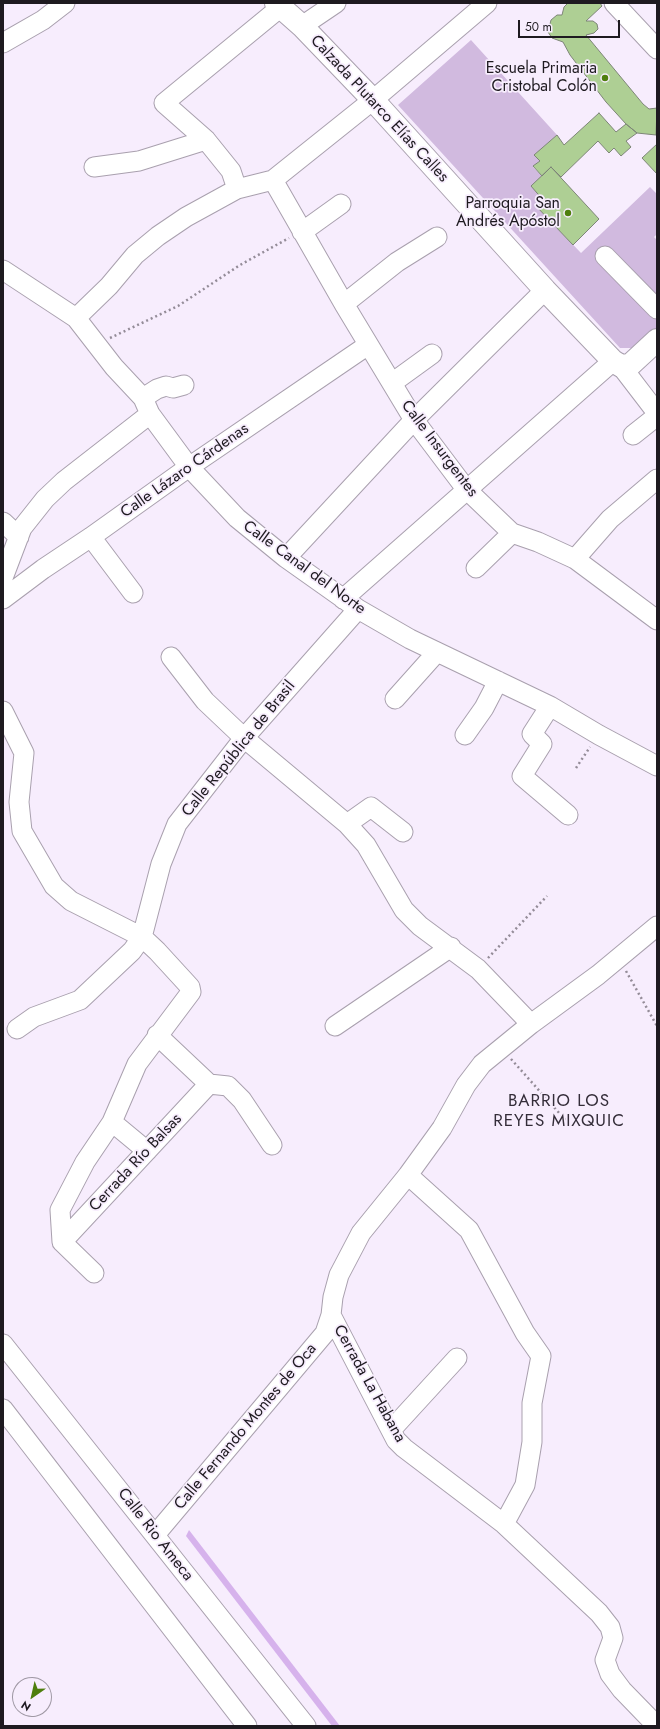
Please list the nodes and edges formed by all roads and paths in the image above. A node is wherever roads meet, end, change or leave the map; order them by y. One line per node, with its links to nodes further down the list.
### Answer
1 (65, 3): 7 (street)
2 (336, 3): 6 (street)
3 (488, 3): 9 (street)
4 (614, 3): 8 (street)
5 (279, 5): 6 (main road, Calzada Plutarco Elías Calles); 10 (street)
6 (302, 26): 9 (main road, Calzada Plutarco Elías Calles)
7 (3, 43)
8 (657, 49)
9 (373, 100): 12 (street); 19 (main road, Calzada Plutarco Elías Calles)
10 (206, 140): 11 (street); 13 (street)
11 (94, 167)
12 (273, 180): 13 (street); 15 (street, Calle Insurgentes)
13 (237, 189): 22 (street)
14 (341, 204): 15 (street)
15 (302, 232): 20 (street, Calle Insurgentes); 24 (path)
16 (437, 237): 20 (street)
17 (605, 256): 21 (street)
18 (4, 273): 22 (street, Calle Canal del Norte)
19 (545, 290): 27 (main road, Calzada Plutarco Elías Calles); 33 (street)
20 (344, 304): 25 (street, Calle Insurgentes)
21 (657, 309)
22 (76, 318): 24 (street, Calle Canal del Norte)
23 (657, 340): 27 (main road)
24 (98, 344): 30 (street, Calle Canal del Norte)
25 (368, 345): 28 (street, Calle Insurgentes); 35 (street, Calle Lázaro Cárdenas)
26 (432, 354): 28 (street)
27 (617, 363): 31 (street, Calzada Plutarco Elías Calles); 37 (street, Calle República de Brasil)
28 (392, 383): 33 (street, Calle Insurgentes)
29 (184, 385): 30 (street)
30 (147, 406): 35 (street, Calle Canal del Norte); 40 (street)
31 (657, 413)
32 (657, 416): 34 (street)
33 (414, 420): 37 (street, Calle Insurgentes); 42 (street)
34 (633, 435)
35 (189, 467): 41 (street, Calle Lázaro Cárdenas); 42 (street, Calle Canal del Norte)
36 (657, 479): 43 (street)
37 (466, 489): 39 (street, Calle Insurgentes); 48 (street, Calle República de Brasil)
38 (3, 522): 40 (street)
39 (512, 533): 43 (street, Calle Insurgentes); 44 (street)
40 (19, 537): 45 (street)
41 (91, 537): 46 (street); 47 (street, Calle Lázaro Cárdenas)
42 (286, 558): 48 (street, Calle Canal del Norte)
43 (575, 559): 49 (street, Calle Insurgentes)
44 (476, 568)
45 (3, 578)
46 (133, 593)
47 (3, 599)
48 (350, 604): 50 (street, Calle Canal del Norte); 58 (street, Calle República de Brasil)
49 (657, 620)
50 (437, 652): 52 (street, Calle Canal del Norte); 53 (street)
51 (171, 657): 58 (street)
52 (498, 681): 54 (street, Calle Canal del Norte); 56 (street)
53 (395, 699)
54 (550, 706): 57 (street, Calle Canal del Norte); 61 (street)
55 (3, 711): 66 (street)
56 (465, 735)
57 (599, 735): 59 (street, Calle Canal del Norte); 60 (path)
58 (244, 738): 62 (street); 66 (street, Calle República de Brasil)
59 (657, 766)
60 (576, 768)
61 (568, 815)
62 (347, 824): 63 (street); 67 (street)
63 (403, 832)
64 (547, 896): 69 (path)
65 (657, 926): 68 (street)
66 (142, 937): 73 (street, Calle República de Brasil); 74 (street)
67 (451, 947): 69 (street); 71 (street)
68 (618, 956): 70 (street); 72 (path)
69 (478, 969): 70 (street)
70 (531, 1024): 75 (street, Cerrada La Habana)
71 (336, 1026)
72 (657, 1026)
73 (16, 1029)
74 (157, 1035): 76 (street); 77 (street)
75 (502, 1048): 78 (path); 81 (street, Cerrada La Habana)
76 (209, 1084): 79 (street); 80 (street, Cerrada Río Balsas)
77 (112, 1122): 80 (street); 82 (street)
78 (569, 1124)
79 (272, 1145)
80 (147, 1150): 82 (street, Cerrada Río Balsas)
81 (408, 1176): 84 (street, Cerrada La Habana); 89 (street)
82 (62, 1242): 83 (street)
83 (94, 1273)
84 (331, 1315): 88 (street, Cerrada La Habana); 90 (street, Calle Fernando Montes de Oca)
85 (3, 1344): 90 (street, Calle Rio Ameca)
86 (456, 1358): 88 (street)
87 (3, 1409): 92 (street)
88 (392, 1429): 89 (street, Cerrada La Habana)
89 (504, 1524): 91 (street, Cerrada La Habana)
90 (155, 1536): 93 (street, Calle Rio Ameca)
91 (655, 1724)
92 (247, 1726)
93 (306, 1726)

